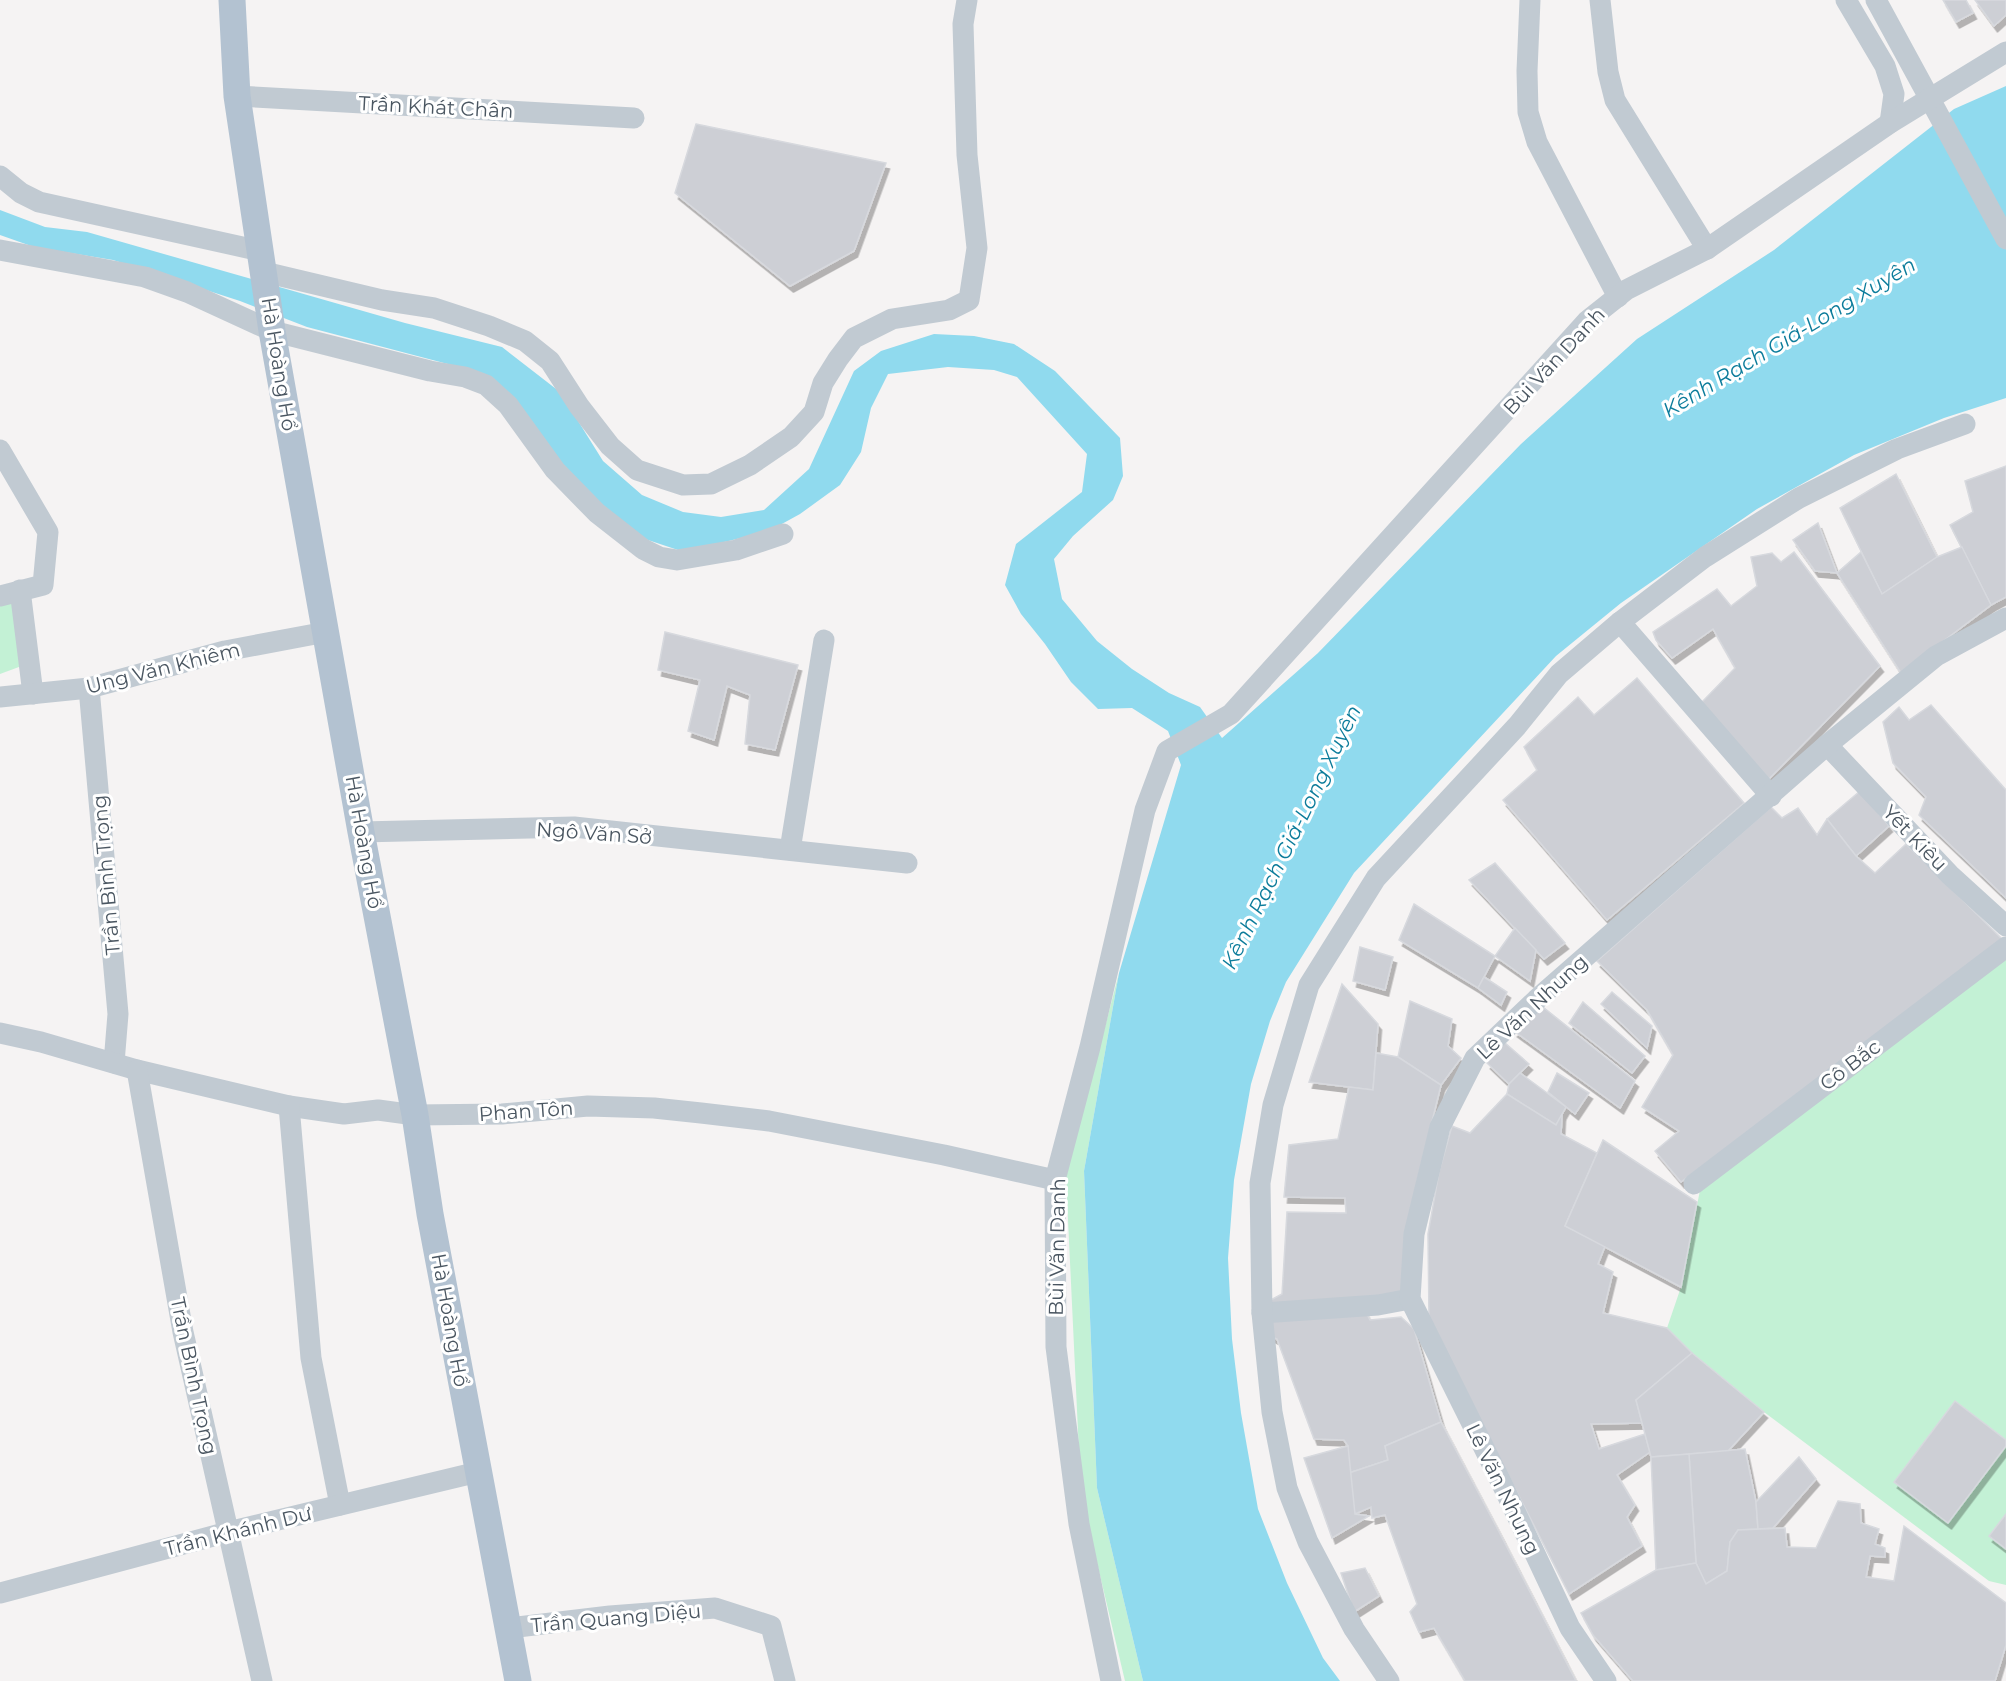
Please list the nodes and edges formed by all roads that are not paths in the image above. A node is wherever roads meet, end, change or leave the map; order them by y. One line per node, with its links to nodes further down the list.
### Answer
1 (232, 0): 8 (main road, Hà Hoàng Hổ)
2 (967, 0): 16 (street)
3 (1530, 0): 17 (street)
4 (1600, 0): 15 (street)
5 (1846, 0): 11 (street)
6 (1876, 0): 9 (street)
7 (2006, 52): 9 (street, Bùi Văn Danh)
8 (237, 96): 10 (street, Trần Khát Chân); 16 (main road, Hà Hoàng Hổ)
9 (1930, 97): 11 (street, Bùi Văn Danh); 13 (street)
10 (634, 118)
11 (1890, 123): 15 (street, Bùi Văn Danh)
12 (0, 176): 16 (street)
13 (2006, 239)
14 (0, 250): 18 (street)
15 (1703, 251): 17 (street, Bùi Văn Danh)
16 (264, 267): 18 (main road, Hà Hoàng Hổ)
17 (1622, 293): 42 (street, Bùi Văn Danh)
18 (272, 328): 21 (street); 25 (main road, Hà Hoàng Hổ)
19 (1965, 424): 24 (street)
20 (0, 450): 22 (street)
21 (783, 534)
22 (10, 593): 28 (street)
23 (2006, 618): 30 (street, Lê Văn Nhung)
24 (1620, 622): 31 (street); 45 (street)
25 (326, 632): 27 (street, Ung Văn Khiêm); 32 (main road, Hà Hoàng Hổ)
26 (824, 640): 33 (street)
27 (90, 688): 28 (street, Ung Văn Khiêm); 38 (street, Trần Bình Trọng)
28 (33, 694): 29 (street, Ung Văn Khiêm)
29 (0, 698)
30 (1827, 746): 31 (street, Lê Văn Nhung); 35 (street, Yết Kiêu)
31 (1771, 796): 44 (street, Lê Văn Nhung)
32 (362, 832): 33 (street, Ngô Văn Sở); 41 (main road, Hà Hoàng Hổ)
33 (790, 850): 34 (street, Ngô Văn Sở)
34 (907, 863)
35 (2006, 926)
36 (2006, 947): 43 (street, Cô Bắc)
37 (0, 1033): 38 (street, Phan Tôn)
38 (114, 1063): 39 (street, Phan Tôn)
39 (137, 1070): 40 (street, Phan Tôn); 48 (street, Trần Bình Trọng)
40 (289, 1106): 41 (street, Phan Tôn); 47 (street)
41 (415, 1115): 42 (street, Phan Tôn); 46 (main road, Hà Hoàng Hổ)
42 (1055, 1180): 54 (street, Bùi Văn Danh)
43 (1694, 1184)
44 (1410, 1299): 45 (street); 56 (street, Lê Văn Nhung)
45 (1262, 1313): 55 (street)
46 (478, 1472): 47 (street, Trần Khánh Dư); 50 (main road, Hà Hoàng Hổ)
47 (340, 1505): 48 (street, Trần Khánh Dư)
48 (228, 1532): 49 (street, Trần Khánh Dư); 51 (street, Trần Bình Trọng)
49 (0, 1593)
50 (509, 1628): 52 (main road, Hà Hoàng Hổ); 53 (street, Trần Quang Diệu)
51 (261, 1681)
52 (518, 1681)
53 (784, 1681)
54 (1111, 1681)
55 (1389, 1681)
56 (1606, 1681)

